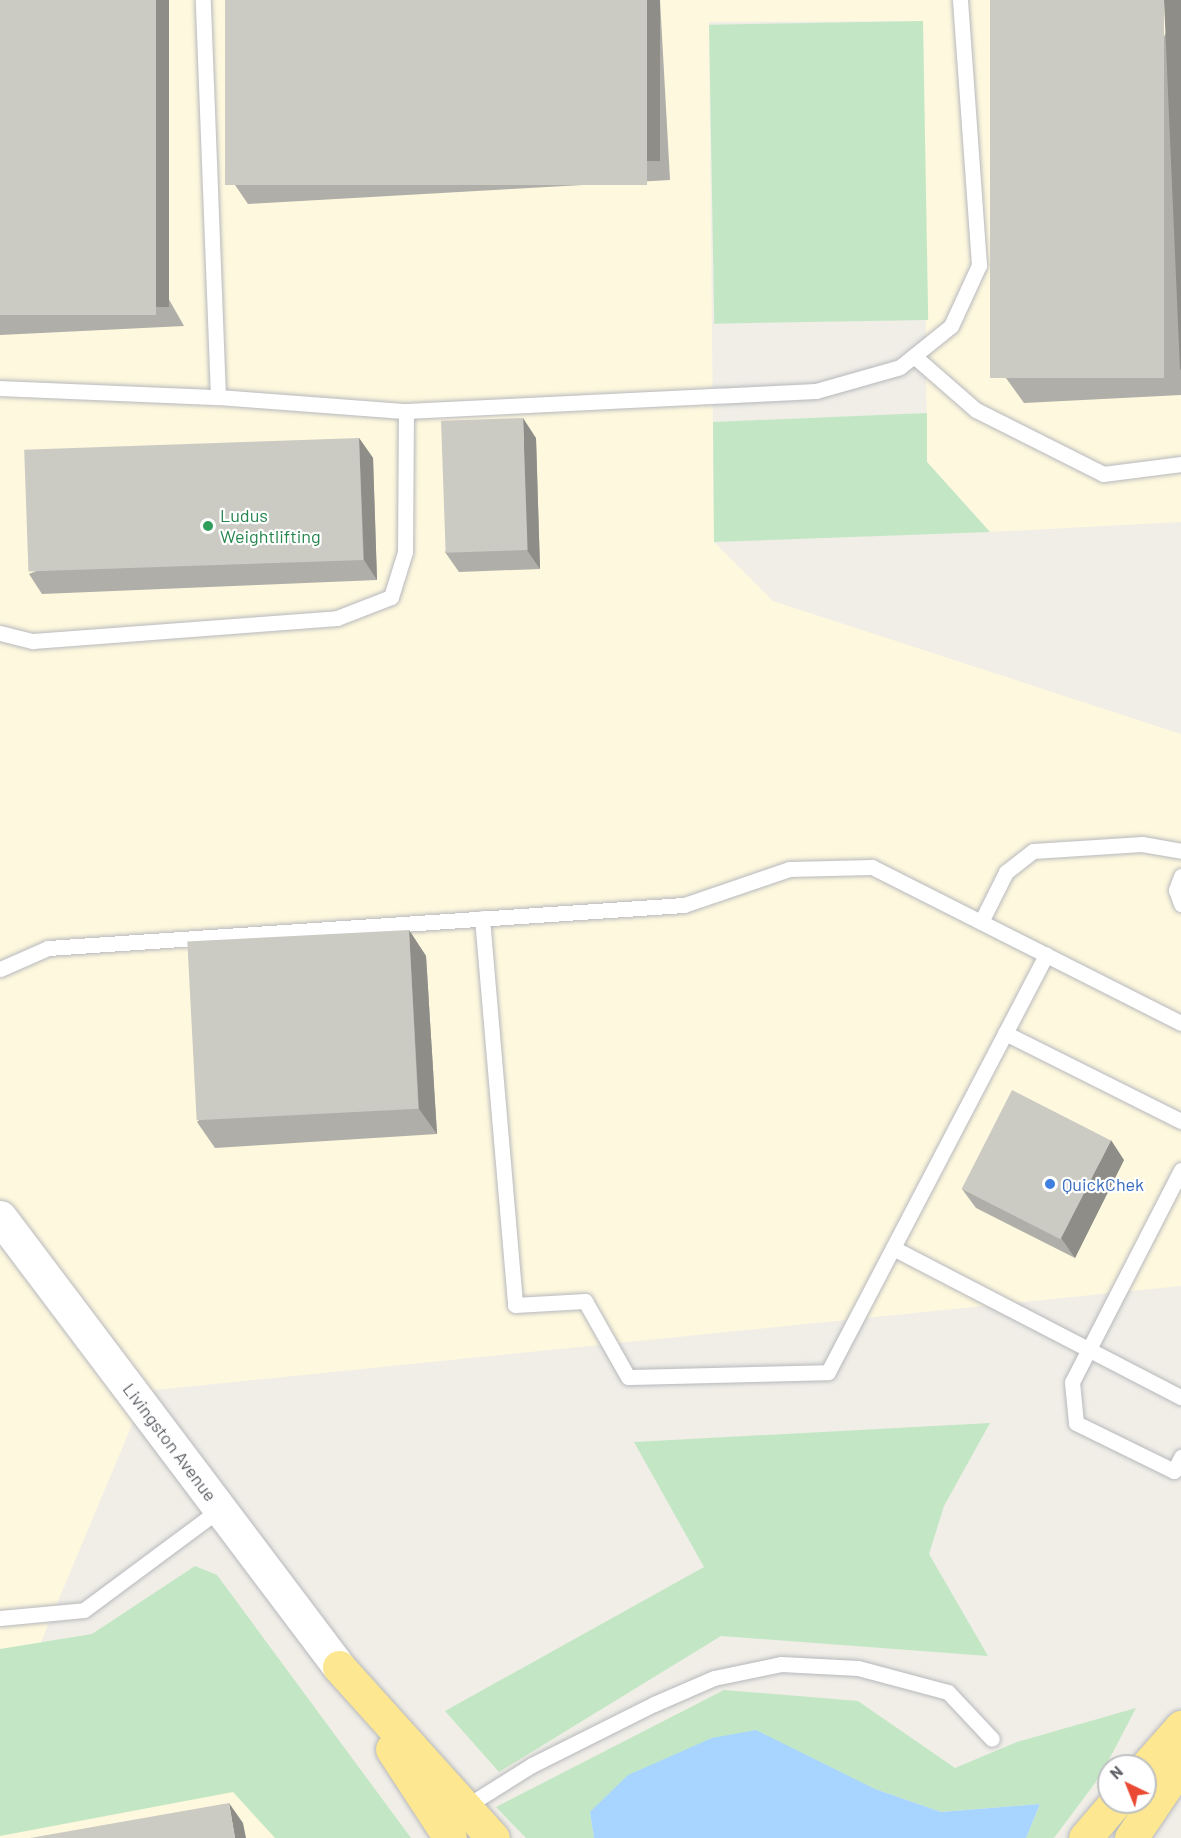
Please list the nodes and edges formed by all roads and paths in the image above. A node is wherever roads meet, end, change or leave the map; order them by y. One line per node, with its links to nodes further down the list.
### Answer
1 (203, 0): 5 (lane)
2 (960, 0): 3 (lane)
3 (914, 356): 6 (lane); 7 (lane)
4 (0, 388): 5 (lane)
5 (218, 397): 6 (lane)
6 (406, 411): 8 (lane)
7 (1181, 464)
8 (0, 633)
9 (1181, 852): 13 (lane)
10 (1181, 876): 11 (lane)
11 (1181, 904)
12 (482, 918): 13 (lane); 15 (lane); 21 (lane)
13 (981, 922): 14 (lane)
14 (1046, 955): 16 (lane); 17 (lane)
15 (0, 969)
16 (1181, 1023)
17 (1005, 1033): 18 (lane); 21 (lane)
18 (1181, 1121)
19 (1181, 1170): 22 (lane)
20 (0, 1217): 25 (main road, Livingston Avenue)
21 (893, 1248): 22 (lane)
22 (1090, 1348): 23 (lane); 24 (lane)
23 (1181, 1397)
24 (1179, 1467)
25 (220, 1509): 26 (lane); 27 (main road, Livingston Avenue)
26 (0, 1618)
27 (339, 1667): 32 (highway); 34 (highway)
28 (1181, 1727): 30 (highway)
29 (992, 1739): 32 (lane)
30 (1157, 1754)
31 (1181, 1764): 37 (highway)
32 (465, 1806): 35 (highway)
33 (1106, 1814): 36 (highway)
34 (450, 1838)
35 (493, 1838)
36 (1085, 1838)
37 (1131, 1838)

